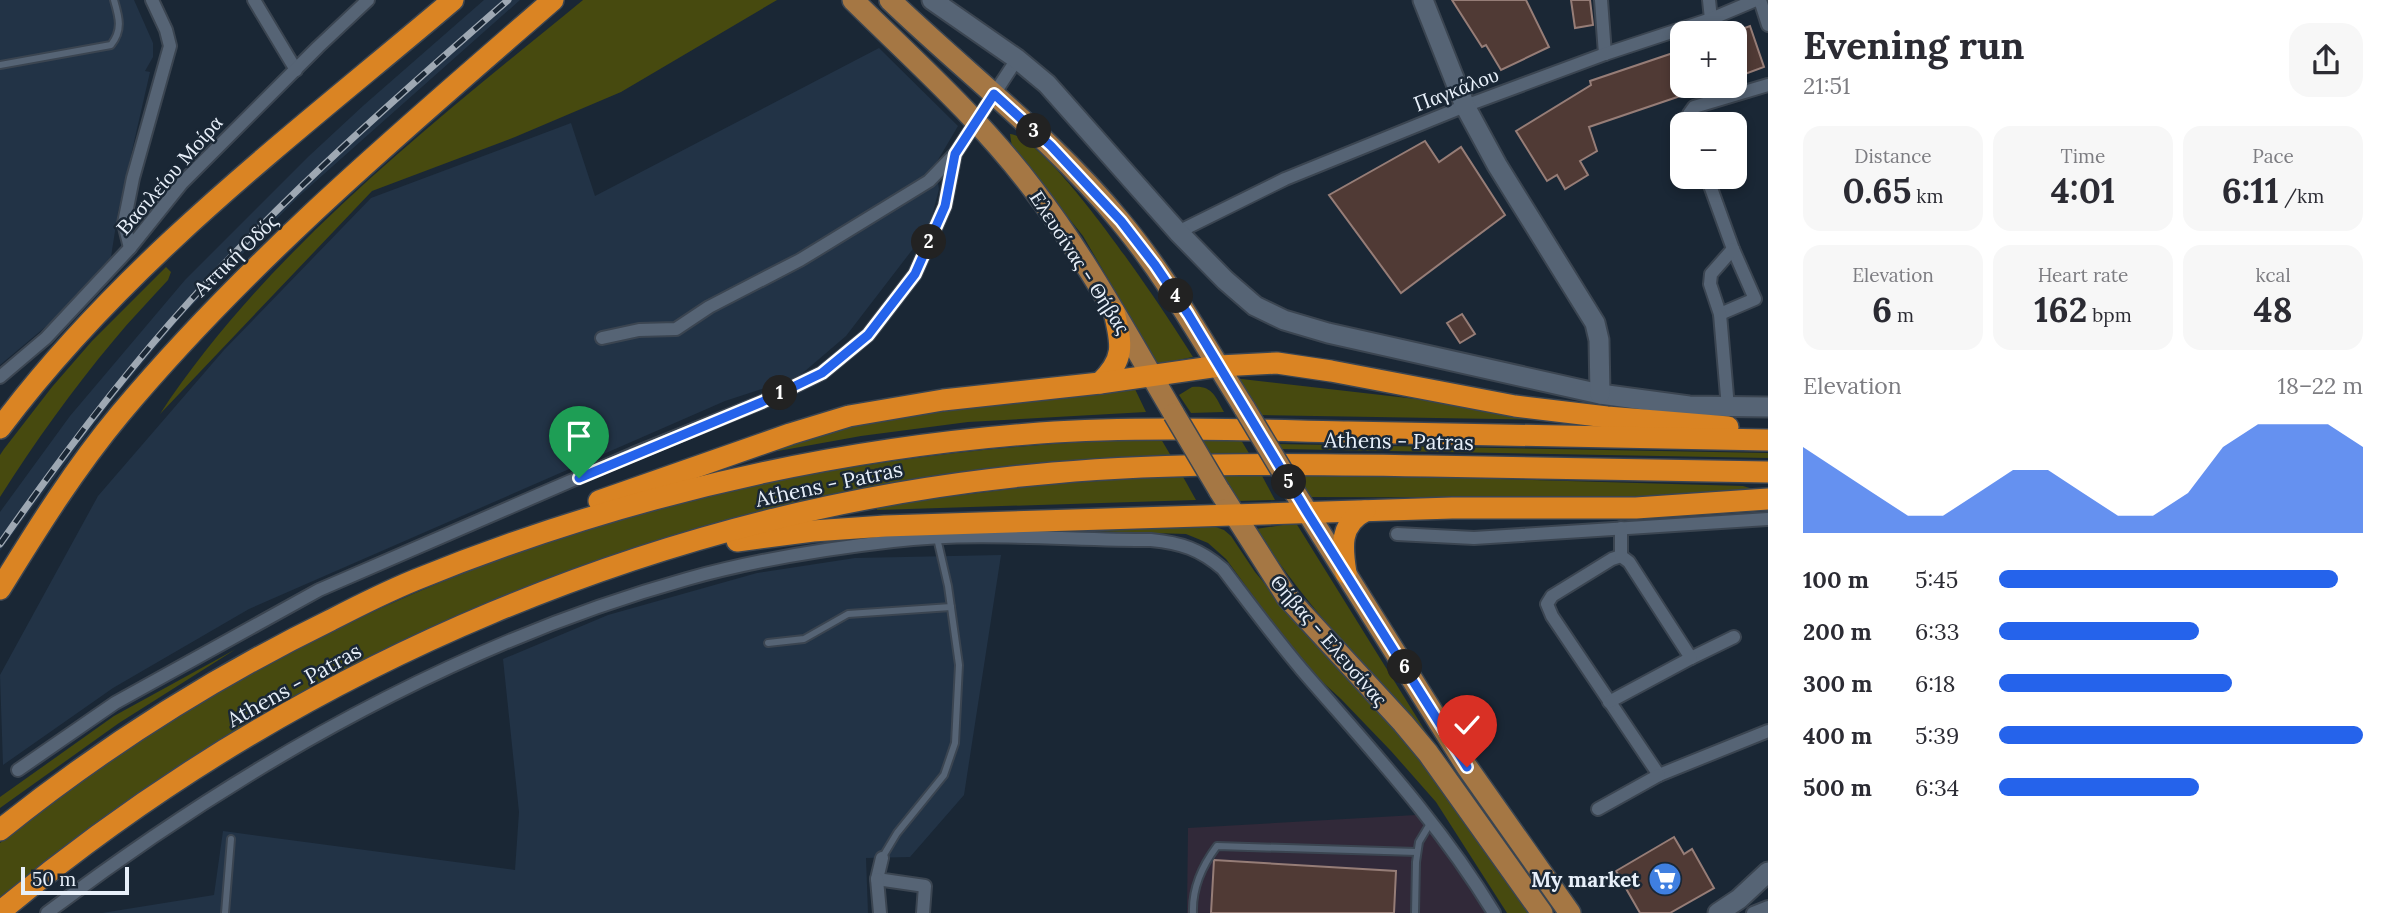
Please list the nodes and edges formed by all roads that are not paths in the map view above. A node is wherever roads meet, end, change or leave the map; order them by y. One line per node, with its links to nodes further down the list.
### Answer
1 (114, 0): 18 (lane)
2 (152, 0): 28 (street)
3 (254, 0): 19 (street)
4 (368, 0): 19 (street, Βασιλείου Μοίρα)
5 (453, 0): 41 (highway)
6 (553, 0): 57 (highway, Αττική Οδός)
7 (853, 0): 24 (main road, Ελευσίνας - Θήβας)
8 (890, 0): 21 (main road, Ελευσίνας - Θήβας)
9 (932, 0): 17 (street)
10 (1423, 0): 22 (street)
11 (1601, 0): 16 (street)
12 (1709, 0): 14 (street)
13 (1758, 0): 14 (street, Παγκάλου); 15 (street)
14 (1711, 19): 16 (street, Παγκάλου)
15 (1768, 25)
16 (1605, 54): 22 (street, Παγκάλου)
17 (1017, 59): 21 (street); 27 (street)
18 (0, 65)
19 (296, 70): 28 (street, Βασιλείου Μοίρα)
20 (1768, 85): 23 (street)
21 (994, 94): 24 (street); 33 (main road, Ελευσίνας - Θήβας)
22 (1465, 106): 27 (street, Παγκάλου); 37 (street)
23 (1690, 112)
24 (976, 121): 25 (street); 30 (main road, Ελευσίνας - Θήβας)
25 (955, 154): 32 (street); 64 (street)
26 (1711, 189): 29 (street)
27 (1178, 232): 37 (street)
28 (130, 248): 35 (street, Βασιλείου Μοίρα)
29 (1732, 249): 31 (street); 31 (street)
30 (1114, 312): 34 (main road, Ελευσίνας - Θήβας); 36 (highway)
31 (1720, 314): 39 (street)
32 (602, 338)
33 (1219, 366): 34 (highway); 42 (highway); 47 (main road, Ελευσίνας - Θήβας, bridge)
34 (1152, 376): 36 (highway); 40 (main road, Ελευσίνας - Θήβας)
35 (0, 377)
36 (1100, 383): 56 (highway)
37 (1600, 394): 39 (street)
38 (1768, 407): 39 (street)
39 (1728, 408)
40 (1174, 414): 48 (main road, Θήβας - Ελευσίνας, bridge)
41 (0, 428)
42 (1768, 430)
43 (1768, 440): 56 (highway, Athens - Patras)
44 (1768, 472): 53 (highway, Athens - Patras)
45 (1768, 499): 46 (highway)
46 (1365, 511): 47 (highway); 55 (highway)
47 (1307, 512): 48 (highway); 55 (main road)
48 (1233, 516): 53 (highway); 83 (main road, Θήβας - Ελευσίνας)
49 (1768, 519): 50 (street)
50 (1621, 528): 51 (street); 54 (street)
51 (1397, 534)
52 (937, 538): 58 (lane); 67 (street); 76 (street)
53 (665, 551): 75 (highway, Athens - Patras)
54 (1621, 556): 61 (street); 62 (street)
55 (1346, 573): 84 (main road)
56 (412, 581): 68 (highway, Athens - Patras)
57 (0, 589)
58 (951, 607): 60 (lane); 71 (lane)
59 (1734, 636): 61 (street)
60 (768, 643)
61 (1691, 658): 62 (street)
62 (1609, 702): 65 (street)
63 (1768, 732): 65 (street)
64 (18, 770)
65 (1659, 775): 66 (street)
66 (1598, 809)
67 (1431, 822): 70 (lane); 82 (street)
68 (0, 830)
69 (231, 839): 77 (lane)
70 (1418, 852): 80 (lane); 81 (lane)
71 (882, 858): 73 (street)
72 (1768, 872): 85 (street)
73 (877, 879): 78 (street); 79 (street)
74 (1768, 907): 86 (street)
75 (0, 912)
76 (47, 913)
77 (225, 913)
78 (880, 913)
79 (923, 913)
80 (1193, 913)
81 (1415, 913)
82 (1494, 913)
83 (1542, 913)
84 (1570, 913)
85 (1718, 913)
86 (1753, 913)

